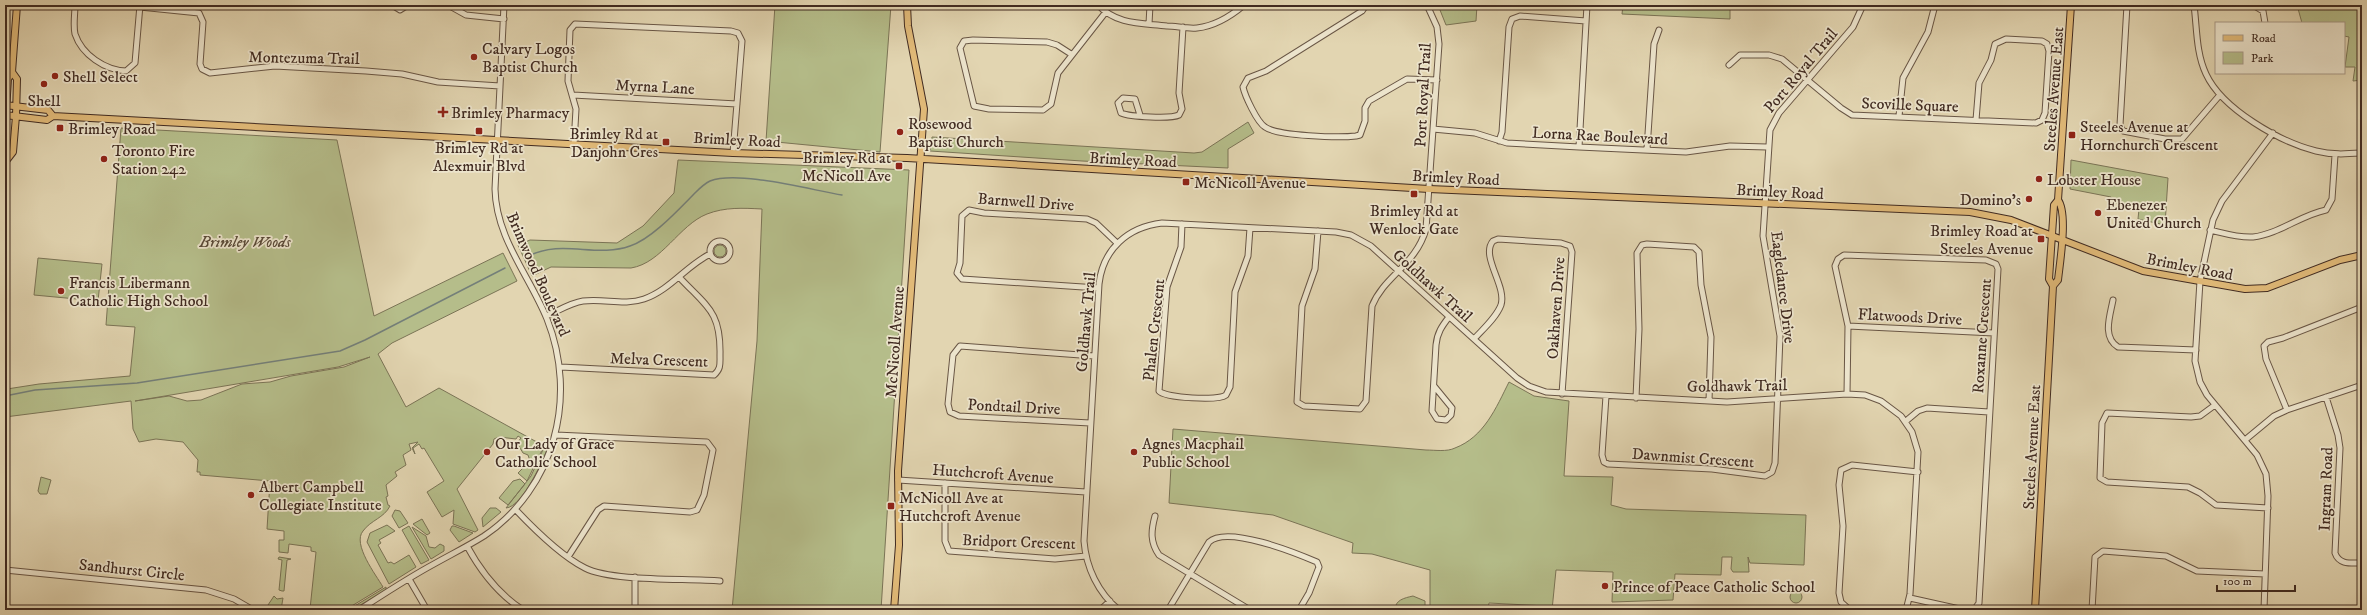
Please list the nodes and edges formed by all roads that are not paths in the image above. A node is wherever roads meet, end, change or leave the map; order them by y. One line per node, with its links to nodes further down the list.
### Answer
1 (17, 5): 32 (main road)
2 (75, 5): 22 (street)
3 (288, 5): 4 (street)
4 (318, 5)
5 (392, 5): 6 (street)
6 (408, 5)
7 (448, 5): 24 (street)
8 (504, 5): 24 (street, Brimwood Boulevard)
9 (907, 5): 60 (main road, McNicoll Avenue)
10 (1098, 5): 23 (street)
11 (1150, 5): 27 (street)
12 (1244, 5): 28 (street)
13 (1366, 5): 33 (street)
14 (1427, 5): 33 (street, Port Royal Trail)
15 (1587, 5): 25 (street)
16 (1863, 5): 34 (street, Port Royal Trail)
17 (1935, 5): 45 (street)
18 (2071, 5): 63 (main road, Steeles Avenue East)
19 (2127, 5): 37 (street)
20 (2194, 5): 37 (street)
21 (2253, 5): 26 (street)
22 (140, 6): 35 (street, Montezuma Trail)
23 (1106, 13): 27 (street); 30 (street)
24 (504, 19): 35 (street, Brimwood Boulevard)
25 (1586, 21): 51 (street); 53 (street)
26 (2265, 22)
27 (1149, 24): 28 (street)
28 (1183, 27): 42 (street)
29 (1659, 30): 55 (street)
30 (1071, 54): 30 (street)
31 (1729, 65): 34 (street, Scoville Square)
32 (12, 72): 39 (main road); 40 (main road)
33 (1437, 80): 48 (street, Port Royal Trail)
34 (1808, 80): 45 (street, Scoville Square); 54 (street, Port Royal Trail)
35 (500, 86): 50 (street, Brimwood Boulevard)
36 (573, 95): 38 (street, Myrna Lane); 38 (street); 52 (street)
37 (2219, 96): 49 (street)
38 (737, 104): 56 (street)
39 (6, 105): 40 (main road, Brimley Road); 41 (main road)
40 (16, 106): 43 (main road); 44 (main road, Brimley Road)
41 (5, 115): 43 (main road, Brimley Road); 47 (main road)
42 (1140, 115): 42 (street)
43 (16, 116): 44 (main road, Brimley Road); 59 (main road)
44 (52, 116): 50 (main road, Brimley Road)
45 (1899, 116): 46 (street, Scoville Square)
46 (1976, 120): 46 (street, Scoville Square)
47 (5, 126)
48 (1433, 130): 51 (street, Lorna Rae Boulevard); 62 (street, Port Royal Trail)
49 (2273, 133): 58 (street); 67 (street)
50 (497, 140): 52 (main road, Brimley Road); 81 (street, Brimwood Boulevard)
51 (1499, 141): 53 (street, Lorna Rae Boulevard)
52 (574, 144): 56 (main road, Brimley Road)
53 (1579, 147): 55 (street, Lorna Rae Boulevard)
54 (1767, 147): 55 (street, Lorna Rae Boulevard); 64 (street, Port Royal Trail)
55 (1647, 149)
56 (733, 153): 60 (main road, Brimley Road)
57 (2362, 153): 58 (street)
58 (2335, 155): 67 (street)
59 (5, 159): 61 (main road)
60 (920, 159): 62 (main road, Brimley Road); 106 (main road, McNicoll Avenue)
61 (5, 172)
62 (1429, 189): 64 (main road, Brimley Road); 74 (street, Port Royal Trail)
63 (2058, 200): 69 (main road, Steeles Avenue East); 70 (main road, Steeles Avenue East)
64 (1765, 203): 69 (main road, Brimley Road); 96 (street, Eagledance Drive)
65 (1182, 224): 66 (street, Goldhawk Trail); 66 (street, Phalen Crescent); 71 (street, Goldhawk Trail)
66 (1250, 228): 68 (street, Goldhawk Trail)
67 (2210, 230): 76 (street)
68 (1318, 231): 74 (street, Goldhawk Trail); 74 (street, Port Royal Trail)
69 (2052, 234): 70 (main road, Brimley Road); 77 (main road, Steeles Avenue East)
70 (2061, 238): 76 (main road, Brimley Road); 77 (main road, Steeles Avenue East)
71 (1118, 243): 78 (street, Goldhawk Trail); 78 (street, Barnwell Drive)
72 (710, 254): 72 (street); 75 (street)
73 (2362, 255): 76 (main road, Brimley Road)
74 (1399, 272): 82 (street, Goldhawk Trail)
75 (679, 277): 81 (street); 88 (street, Melva Crescent)
76 (2200, 281): 86 (street)
77 (2053, 286): 139 (main road, Steeles Avenue East)
78 (1098, 288): 87 (street, Goldhawk Trail)
79 (2113, 300): 86 (street)
80 (2362, 307): 99 (street)
81 (546, 316): 88 (street, Brimwood Boulevard)
82 (1449, 317): 85 (street, Goldhawk Trail); 90 (street)
83 (1848, 326): 84 (street, Flatwoods Drive); 84 (street, Roxanne Crescent); 92 (street, Roxanne Crescent)
84 (1994, 332): 100 (street, Roxanne Crescent)
85 (1474, 339): 91 (street, Goldhawk Trail); 91 (street, Oakhaven Drive)
86 (2196, 350): 98 (street)
87 (1094, 356): 102 (street, Goldhawk Trail); 102 (street, Pondtail Drive)
88 (561, 367): 103 (street, Brimwood Boulevard)
89 (2362, 385): 94 (street)
90 (1434, 386): 90 (street)
91 (1562, 394): 93 (street, Goldhawk Trail)
92 (1847, 394): 96 (street, Goldhawk Trail); 101 (street, Goldhawk Trail)
93 (1606, 396): 95 (street, Goldhawk Trail); 96 (street, Dawnmist Crescent)
94 (2326, 397): 99 (street); 115 (street, Ingram Road)
95 (1636, 398): 97 (street, Goldhawk Trail); 97 (street)
96 (1777, 398): 97 (street, Goldhawk Trail)
97 (1709, 401)
98 (2215, 405): 104 (street); 109 (street)
99 (2287, 410): 104 (street)
100 (1989, 412): 101 (street); 138 (street, Roxanne Crescent)
101 (1906, 421): 105 (street, Goldhawk Trail)
102 (1090, 423): 108 (street, Goldhawk Trail)
103 (556, 434): 110 (street, Brimwood Boulevard); 114 (street)
104 (2245, 440): 109 (street)
105 (1918, 472): 122 (street, Goldhawk Trail); 135 (street)
106 (898, 480): 107 (street, Hutchcroft Avenue); 129 (main road, McNicoll Avenue)
107 (945, 483): 108 (street, Hutchcroft Avenue); 113 (street, Bridport Crescent)
108 (1086, 492): 113 (street, Goldhawk Trail)
109 (2268, 508): 118 (street)
110 (515, 509): 112 (street, Brimwood Boulevard); 114 (street)
111 (1155, 516): 117 (street)
112 (467, 546): 120 (street, Brimwood Boulevard); 127 (street)
113 (1086, 556): 123 (street, Goldhawk Trail)
114 (568, 557): 119 (street)
115 (2362, 563)
116 (5, 570): 124 (street, Sandhurst Circle)
117 (1189, 574): 132 (street); 133 (street); 134 (street)
118 (2265, 574): 140 (street); 141 (street)
119 (635, 577): 121 (street); 128 (street)
120 (409, 579): 125 (street, Brimwood Boulevard); 126 (street)
121 (720, 581)
122 (1910, 598): 136 (street, Goldhawk Trail); 137 (street)
123 (1110, 601): 130 (street); 131 (street, Goldhawk Trail)
124 (253, 610)
125 (359, 610)
126 (427, 610)
127 (523, 610)
128 (635, 610)
129 (894, 610)
130 (1100, 610)
131 (1119, 610)
132 (1168, 610)
133 (1250, 610)
134 (1299, 610)
135 (1850, 610)
136 (1906, 610)
137 (1964, 610)
138 (1974, 610)
139 (2035, 610)
140 (2092, 610)
141 (2264, 610)

